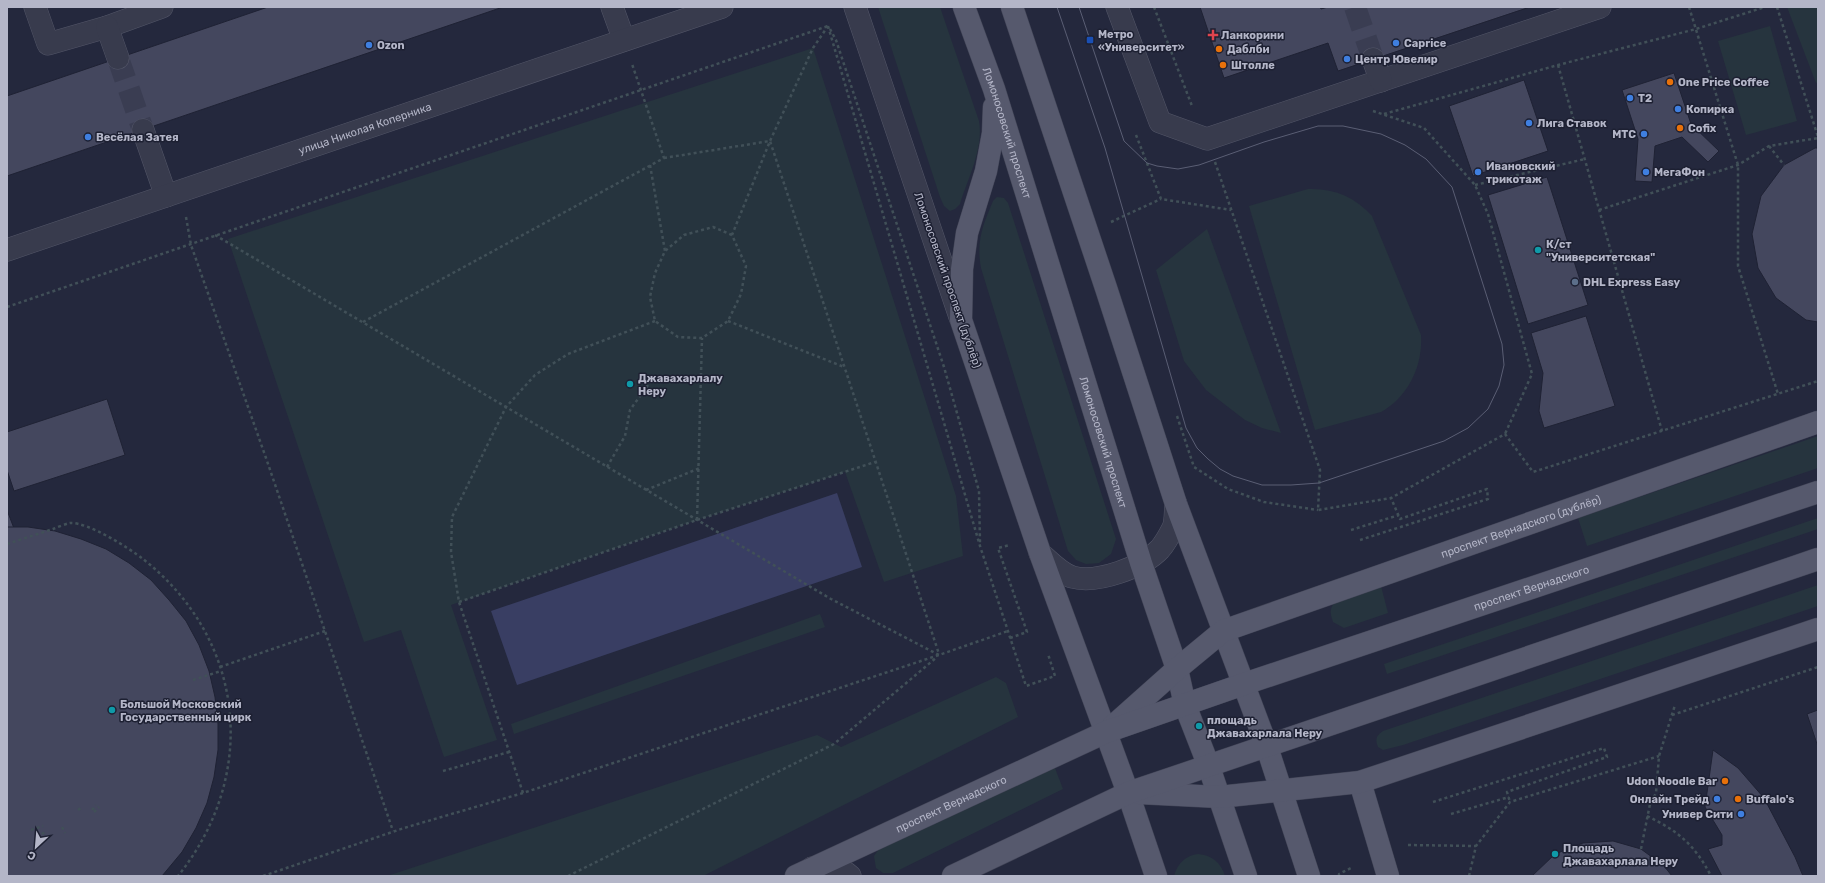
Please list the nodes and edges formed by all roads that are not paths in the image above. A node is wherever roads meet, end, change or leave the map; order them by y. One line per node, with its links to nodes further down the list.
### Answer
1 (35, 7): 10 (street)
2 (162, 7): 10 (street)
3 (612, 7): 11 (street)
4 (722, 7): 11 (street, улица Николая Коперника)
5 (855, 7): 19 (street, Ломоносовский проспект (дублёр))
6 (964, 7): 15 (main road, Ломоносовский проспект)
7 (1012, 7): 22 (main road)
8 (1117, 7): 14 (street)
9 (1600, 7): 14 (street)
10 (107, 26): 12 (street)
11 (624, 40): 17 (street, улица Николая Коперника)
12 (118, 58)
13 (1373, 59): 14 (street)
14 (1381, 81)
15 (994, 89): 19 (main road); 25 (main road, Ломоносовский проспект)
16 (143, 130): 17 (street)
17 (174, 194): 18 (street, улица Николая Коперника)
18 (7, 250)
19 (961, 320): 23 (main road, Ломоносовский проспект (дублёр))
20 (1818, 422): 27 (main road, проспект Вернадского (дублёр))
21 (1818, 492): 29 (main road, проспект Вернадского)
22 (1176, 504): 25 (street); 27 (main road)
23 (1040, 553): 25 (street); 31 (main road)
24 (1818, 559): 32 (main road)
25 (1141, 564): 28 (main road, Ломоносовский проспект)
26 (1818, 629): 34 (main road)
27 (1223, 631): 28 (main road); 29 (main road)
28 (1176, 669): 30 (main road, Ломоносовский проспект); 31 (main road)
29 (1244, 684): 30 (main road); 32 (main road)
30 (1185, 705): 31 (main road); 33 (main road, Ломоносовский проспект)
31 (1106, 732): 36 (main road); 38 (main road, проспект Вернадского)
32 (1266, 744): 33 (main road); 35 (main road)
33 (1208, 764): 36 (main road); 37 (main road, Ломоносовский проспект)
34 (1360, 782): 35 (main road); 44 (main road)
35 (1281, 791): 37 (main road); 43 (main road)
36 (1128, 793): 37 (main road); 40 (main road); 41 (main road)
37 (1218, 798): 42 (main road, Ломоносовский проспект)
38 (804, 872): 39 (street)
39 (850, 876)
40 (953, 876)
41 (1156, 876)
42 (1246, 876)
43 (1309, 876)
44 (1388, 876)

